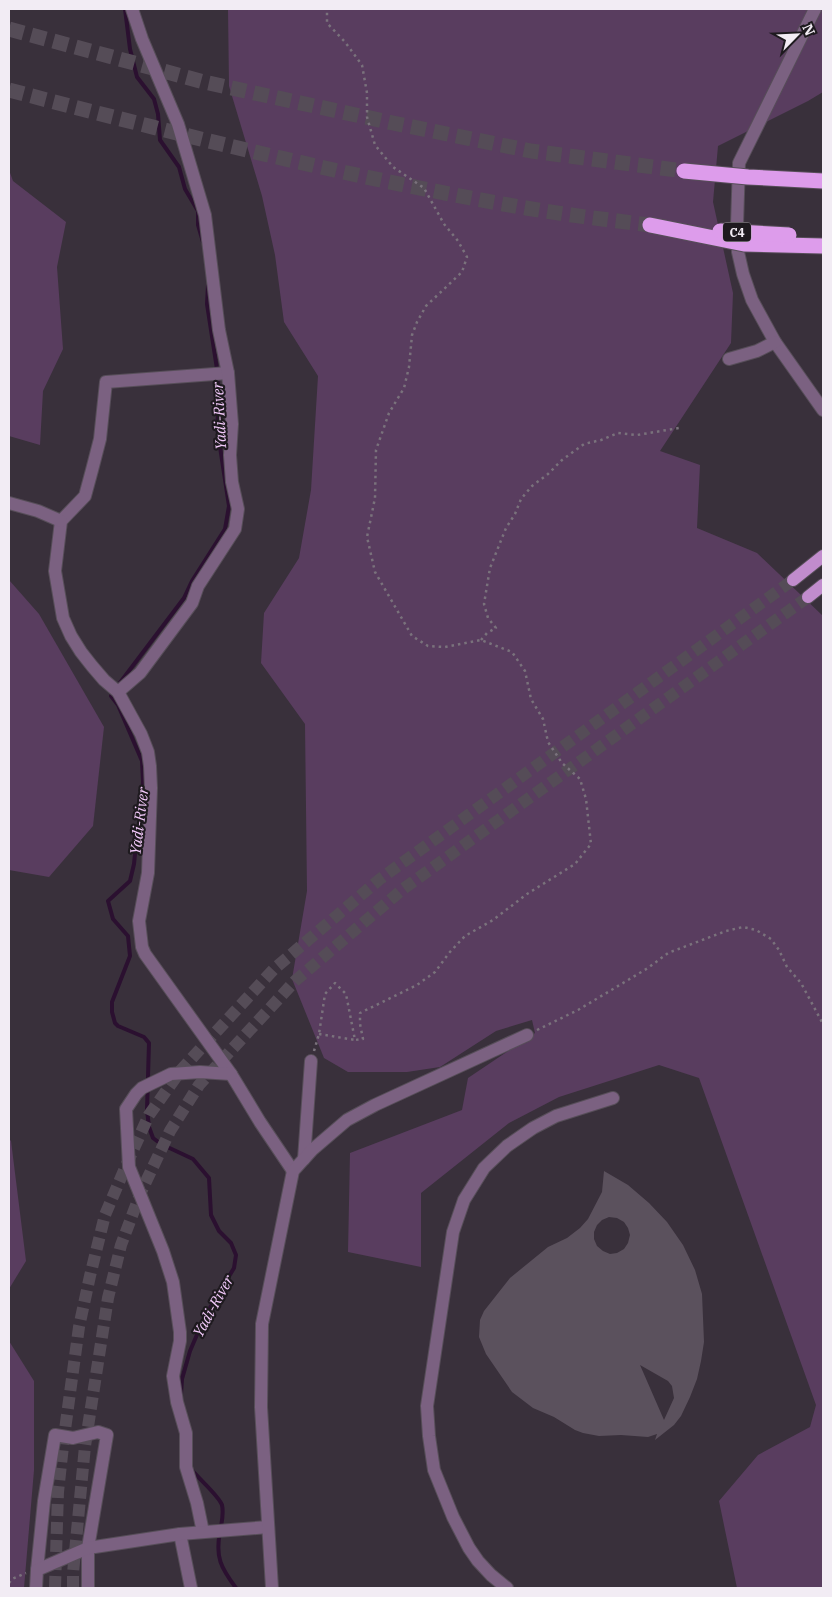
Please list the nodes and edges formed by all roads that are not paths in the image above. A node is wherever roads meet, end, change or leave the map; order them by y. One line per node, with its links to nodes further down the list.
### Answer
1 (132, 9): 9 (street)
2 (815, 9): 7 (street)
3 (684, 171): 4 (highway, bridge)
4 (823, 181)
5 (823, 236): 6 (highway, C4, bridge)
6 (823, 246)
7 (775, 342): 8 (street); 10 (street)
8 (730, 359)
9 (228, 373): 12 (street); 17 (street)
10 (823, 410)
11 (9, 502): 12 (street)
12 (61, 521): 17 (street)
13 (823, 556): 14 (main road)
14 (792, 580)
15 (823, 584): 16 (main road)
16 (808, 597)
17 (118, 692): 20 (street)
18 (527, 1035): 22 (street)
19 (311, 1061): 22 (street)
20 (230, 1074): 23 (street); 25 (street)
21 (613, 1098): 33 (street)
22 (304, 1159): 23 (street)
23 (293, 1171): 24 (street)
24 (268, 1527): 25 (street); 32 (street)
25 (203, 1532): 26 (street)
26 (180, 1534): 27 (street); 31 (street)
27 (88, 1548): 28 (street); 28 (street); 30 (street)
28 (37, 1570): 29 (street)
29 (36, 1588)
30 (88, 1588)
31 (191, 1588)
32 (272, 1588)
33 (507, 1588)

